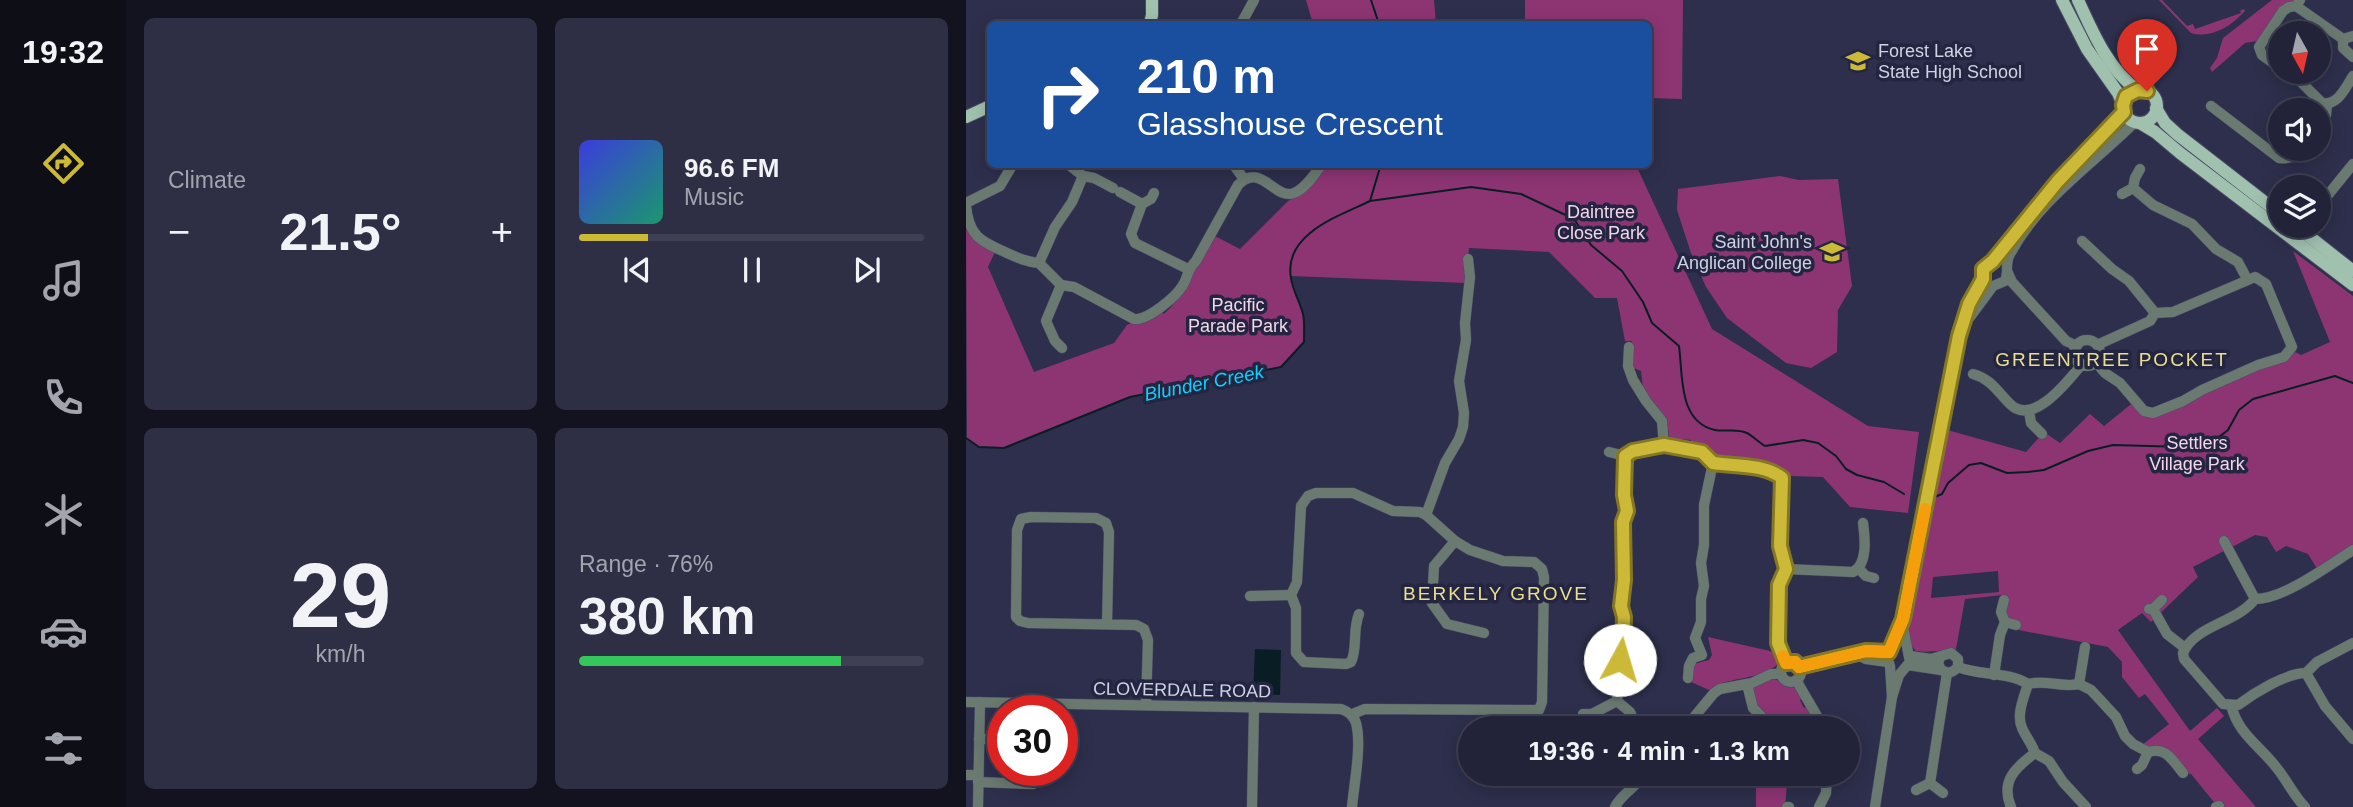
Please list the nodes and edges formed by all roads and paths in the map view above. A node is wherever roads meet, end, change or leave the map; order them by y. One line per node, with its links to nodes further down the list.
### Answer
1 (1152, 0): 6 (main road)
2 (1254, 0): 7 (street)
3 (2062, 0): 21 (main road)
4 (2078, 0): 15 (main road)
5 (2298, 3): 8 (street); 10 (street)
6 (1151, 21)
7 (1243, 21)
8 (2276, 21)
9 (2268, 34): 12 (street)
10 (2348, 37): 11 (street)
11 (2353, 57)
12 (2268, 59)
13 (2353, 76): 17 (street)
14 (2301, 84): 16 (street)
15 (2138, 90): 20 (main road); 21 (main road)
16 (2316, 98)
17 (2331, 103)
18 (2211, 106): 24 (street)
19 (987, 107): 22 (main road)
20 (2156, 108): 23 (main road); 37 (main road)
21 (2124, 109): 23 (main road); 45 (street)
22 (966, 117)
23 (2137, 122): 40 (main road); 48 (street)
24 (2268, 149)
25 (2353, 164): 34 (street)
26 (1011, 168): 38 (street)
27 (1073, 168): 31 (street)
28 (1236, 168): 32 (street)
29 (1318, 168): 32 (street)
30 (2140, 169): 33 (street)
31 (1083, 176): 39 (street); 46 (street)
32 (1244, 179): 47 (street)
33 (2133, 188): 36 (street); 51 (street)
34 (2331, 192)
35 (1154, 193): 39 (street)
36 (2122, 194)
37 (2268, 202)
38 (966, 204): 46 (street)
39 (1142, 204): 47 (street)
40 (2268, 210)
41 (2306, 238): 53 (main road)
42 (2308, 238): 49 (main road)
43 (2082, 241): 56 (street)
44 (1468, 259): 71 (street)
45 (1993, 261): 48 (street); 50 (street)
46 (1039, 263): 52 (street)
47 (1188, 269): 52 (street)
48 (2007, 270): 54 (street); 55 (street)
49 (2353, 271)
50 (1983, 279): 54 (street); 57 (street)
51 (2247, 279): 56 (street); 62 (street)
52 (1061, 285): 61 (street)
53 (2353, 285)
54 (1996, 286): 55 (street); 57 (street)
55 (2030, 302): 59 (street)
56 (2155, 313): 58 (street)
57 (1959, 336): 85 (street)
58 (2097, 345): 59 (street); 62 (street)
59 (2077, 346): 63 (street)
60 (1629, 347): 67 (street)
61 (1062, 348)
62 (2096, 362): 63 (street)
63 (2082, 364): 65 (street)
64 (1973, 374): 65 (street)
65 (2029, 411): 66 (street)
66 (2042, 434)
67 (1664, 445): 69 (street); 70 (street)
68 (1609, 452): 69 (street)
69 (1625, 456): 109 (street)
70 (1713, 463): 76 (street); 103 (street)
71 (1426, 515): 73 (street); 79 (street)
72 (1863, 523): 77 (street)
73 (1455, 541): 89 (street); 120 (street)
74 (2224, 541): 81 (street)
75 (2353, 550): 81 (street)
76 (1786, 569): 77 (street); 96 (street)
77 (1858, 569): 78 (street)
78 (1874, 578)
79 (1291, 595): 80 (street); 84 (street)
80 (1250, 596)
81 (2255, 599): 92 (street)
82 (2004, 600): 86 (street)
83 (2162, 600): 92 (street)
84 (1359, 614)
85 (1903, 619): 93 (street); 95 (street)
86 (2005, 622): 88 (street); 102 (street)
87 (1107, 624): 87 (street); 112 (street)
88 (2016, 625)
89 (1484, 633)
90 (2353, 643): 100 (street)
91 (2085, 647): 107 (street)
92 (2185, 648): 113 (street)
93 (1890, 658): 95 (street); 95 (street); 97 (street); 108 (street)
94 (1940, 658): 95 (street); 98 (street); 99 (street)
95 (1907, 660): 99 (street); 108 (street)
96 (1786, 663): 97 (street); 101 (street)
97 (1799, 667): 104 (street)
98 (1958, 667): 99 (street); 102 (street)
99 (1944, 671): 131 (street)
100 (2305, 673): 113 (street); 123 (street)
101 (1781, 674): 104 (street); 105 (street)
102 (1994, 675): 106 (street)
103 (1688, 678)
104 (1796, 680): 119 (street)
105 (1747, 684): 117 (street); 118 (street)
106 (2028, 684): 107 (street); 125 (street)
107 (2079, 684): 124 (street)
108 (1892, 697): 141 (street)
109 (1617, 701): 115 (street); 116 (street)
110 (966, 702): 111 (street, CLOVERDALE ROAD)
111 (980, 702): 112 (street, CLOVERDALE ROAD); 121 (street)
112 (1146, 705): 114 (street, CLOVERDALE ROAD)
113 (2231, 705): 144 (street)
114 (1254, 707): 120 (street, CLOVERDALE ROAD); 137 (street)
115 (1583, 713)
116 (1632, 716)
117 (1695, 716)
118 (1761, 716)
119 (1817, 716)
120 (1353, 717): 138 (street)
121 (979, 739): 122 (street); 129 (street)
122 (987, 739)
123 (2353, 739)
124 (2148, 752): 126 (street); 127 (street)
125 (2035, 753): 142 (street); 143 (street)
126 (2137, 769)
127 (2183, 773)
128 (966, 775): 129 (street)
129 (978, 779): 130 (street); 136 (street)
130 (987, 780)
131 (1930, 783): 134 (street); 135 (street)
132 (1634, 786): 139 (street)
133 (1826, 786): 140 (street)
134 (1916, 790)
135 (1943, 793)
136 (978, 807)
137 (1252, 807)
138 (1352, 807)
139 (1615, 807)
140 (1819, 807)
141 (1875, 807)
142 (2011, 807)
143 (2086, 807)
144 (2305, 807)

